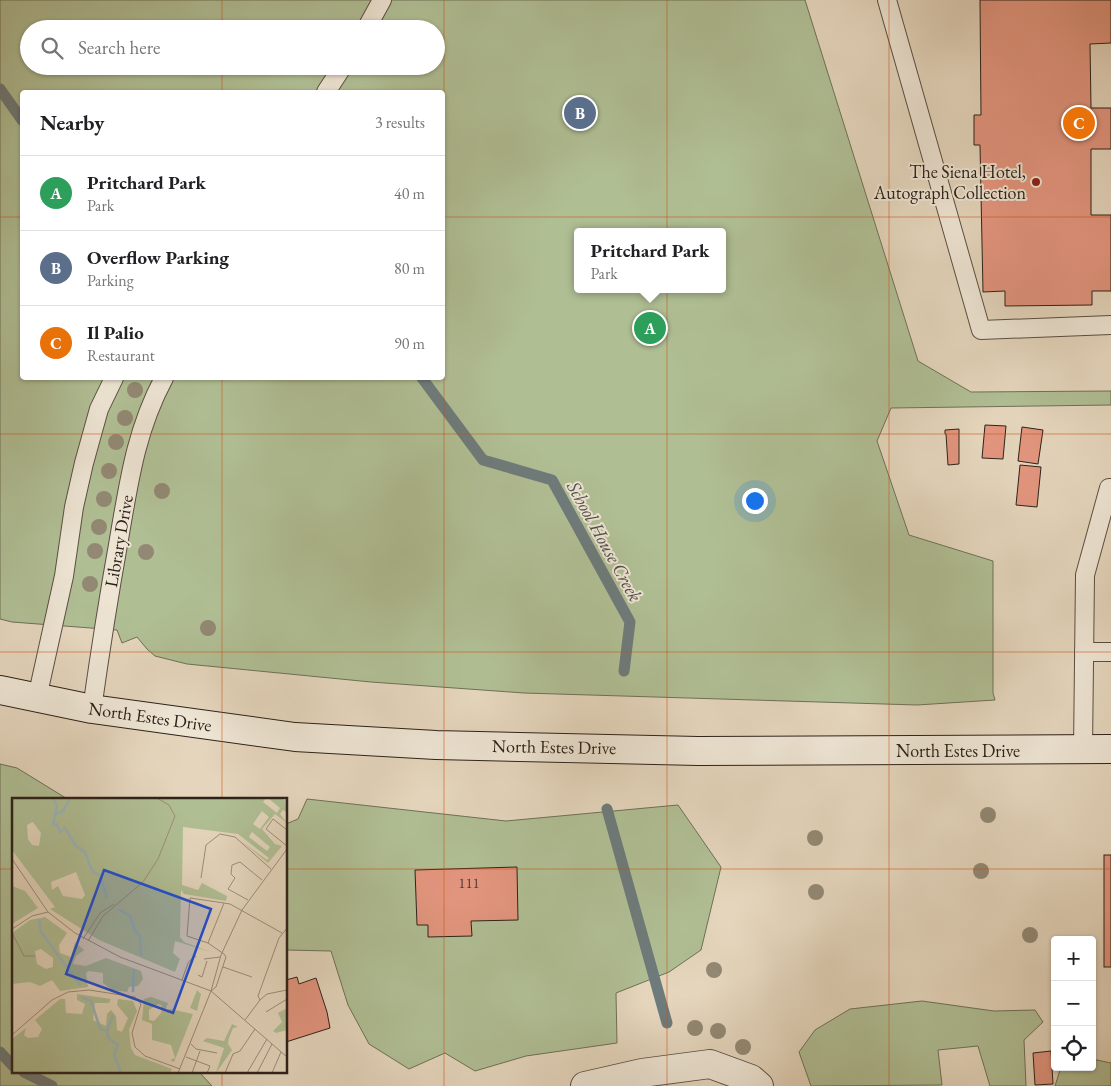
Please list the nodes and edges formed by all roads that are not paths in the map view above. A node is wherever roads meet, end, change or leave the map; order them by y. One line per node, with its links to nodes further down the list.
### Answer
1 (382, 0): 3 (lane)
2 (887, 0): 6 (lane)
3 (371, 20)
4 (337, 75): 5 (lane)
5 (327, 90)
6 (1111, 325)
7 (113, 380): 13 (lane)
8 (163, 380): 14 (lane, Library Drive)
9 (1111, 488): 10 (lane)
10 (1084, 652): 11 (lane); 16 (lane)
11 (1111, 652)
12 (0, 690): 13 (main road, North Estes Drive)
13 (37, 698): 14 (main road, North Estes Drive)
14 (92, 709): 16 (main road, North Estes Drive)
15 (1111, 749): 16 (main road, North Estes Drive)
16 (1083, 750)
17 (585, 1086): 18 (main road)
18 (760, 1086)

